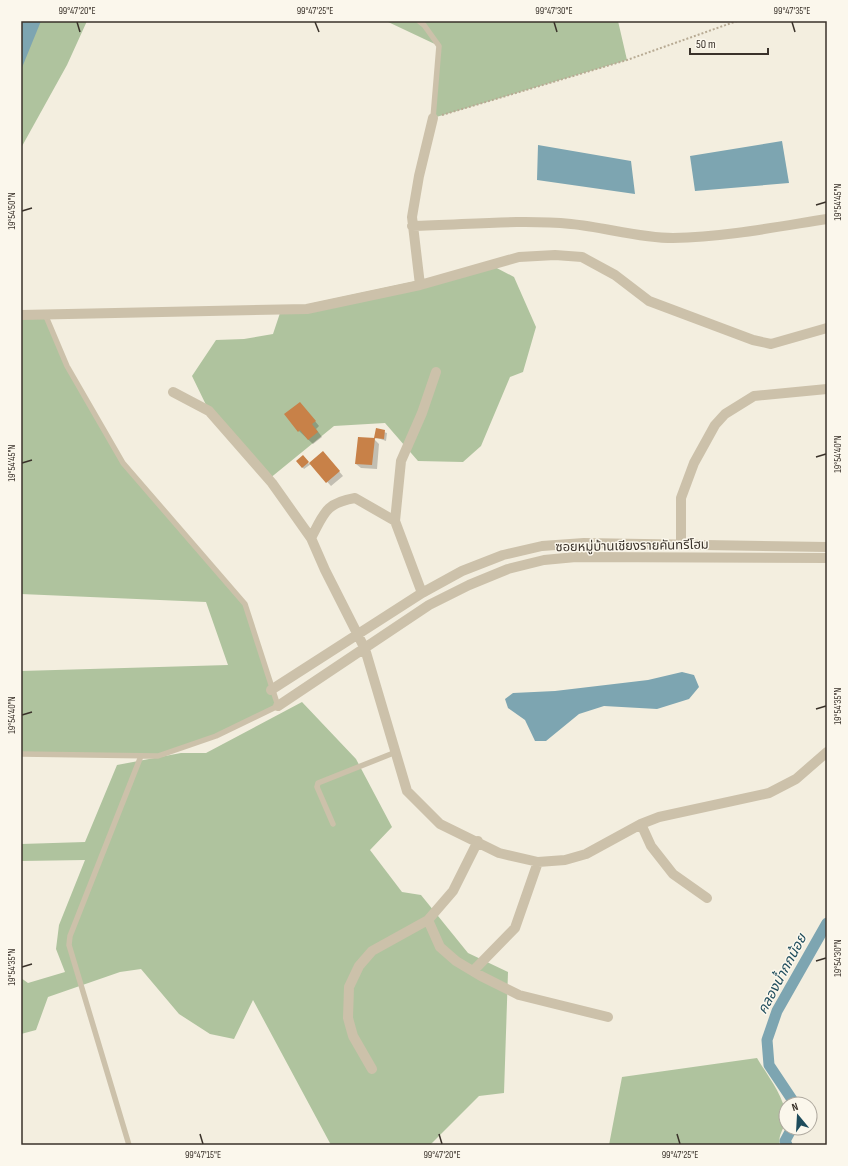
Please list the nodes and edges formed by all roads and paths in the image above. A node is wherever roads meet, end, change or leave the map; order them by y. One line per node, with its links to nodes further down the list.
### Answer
1 (419, 21): 3 (lane)
2 (737, 21): 3 (path)
3 (434, 118): 5 (street)
4 (827, 219): 5 (street)
5 (412, 226): 6 (street)
6 (420, 285): 7 (street); 9 (street)
7 (44, 314): 8 (street); 28 (lane)
8 (21, 315)
9 (827, 328)
10 (436, 372): 13 (street)
11 (827, 389): 16 (street)
12 (173, 392): 14 (street)
13 (395, 521): 14 (street); 24 (street)
14 (311, 538): 26 (street)
15 (584, 543): 16 (street); 19 (street); 20 (lane)
16 (681, 545): 17 (street)
17 (791, 547): 18 (street); 21 (lane)
18 (827, 547)
19 (503, 555): 23 (lane); 24 (street)
20 (584, 557): 21 (street, ซอยหมู่บ้านเชียงรายคันทรีโฮม); 23 (street, ซอยหมู่บ้านเชียงรายคันทรีโฮม)
21 (790, 558): 22 (street, ซอยหมู่บ้านเชียงรายคันทรีโฮม)
22 (827, 558)
23 (508, 568): 25 (street, ซอยหมู่บ้านเชียงรายคันทรีโฮม)
24 (422, 593): 25 (lane); 26 (street)
25 (429, 605): 27 (street, ซอยหมู่บ้านเชียงรายคันทรีโฮม)
26 (358, 635): 27 (street); 28 (street)
27 (365, 649): 29 (street, ซอยหมู่บ้านเชียงรายคันทรีโฮม); 30 (street)
28 (271, 690): 29 (lane)
29 (278, 706): 33 (lane)
30 (396, 752): 34 (lane); 36 (street)
31 (827, 752): 35 (street)
32 (21, 754): 33 (lane)
33 (141, 756): 43 (lane)
34 (333, 824)
35 (641, 824): 37 (street); 38 (street)
36 (478, 841): 37 (street); 39 (street)
37 (538, 862): 40 (street)
38 (707, 898)
39 (428, 920): 40 (street); 42 (street)
40 (473, 971): 41 (street)
41 (608, 1016)
42 (372, 1069)
43 (130, 1145)

